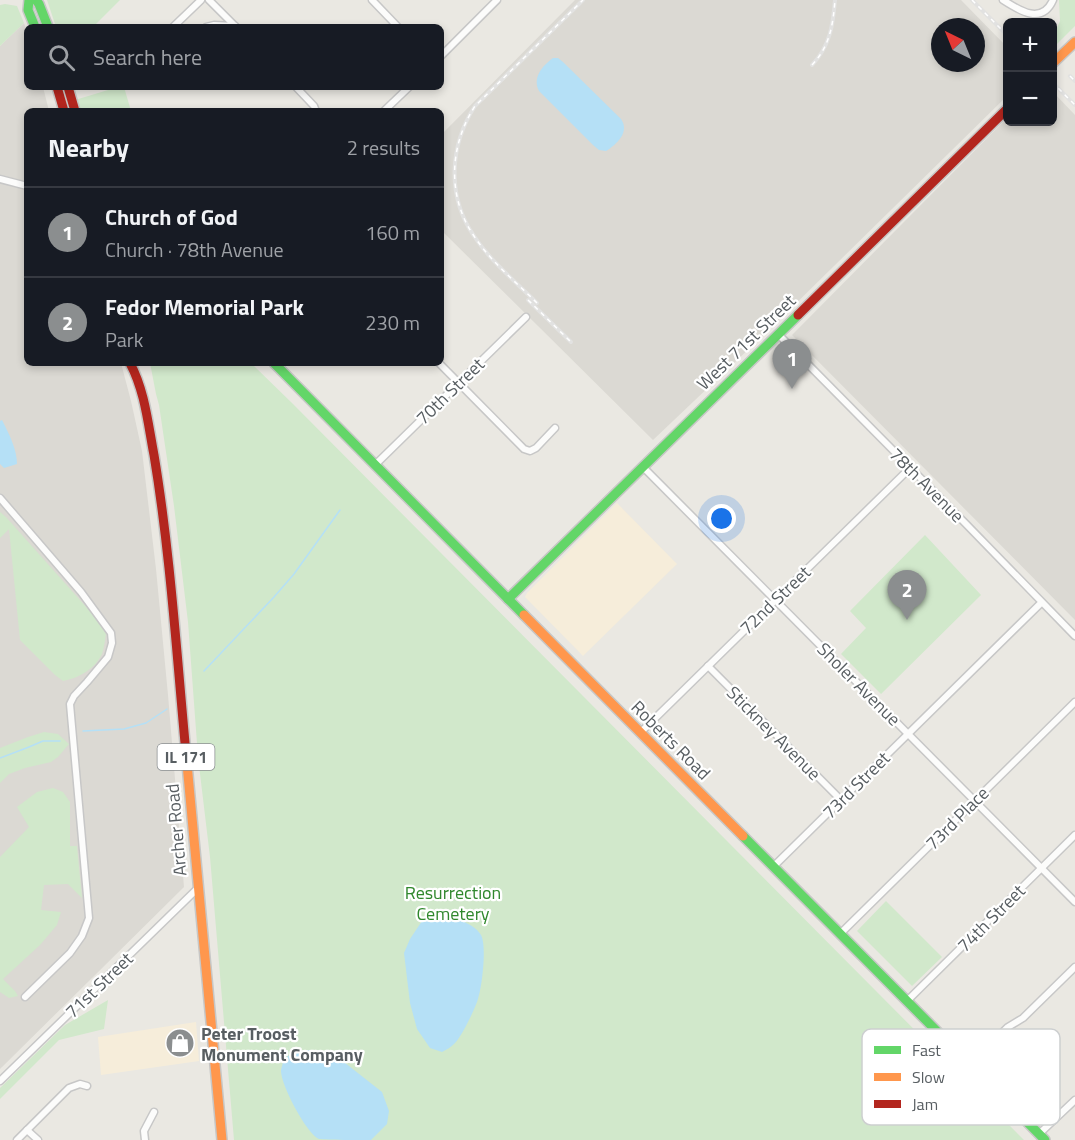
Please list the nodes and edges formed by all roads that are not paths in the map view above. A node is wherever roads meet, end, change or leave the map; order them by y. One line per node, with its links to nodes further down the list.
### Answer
1 (29, 0): 9 (street)
2 (36, 0): 10 (street)
3 (201, 0): 11 (street)
4 (209, 0): 12 (street)
5 (372, 0): 13 (street)
6 (496, 0): 15 (street)
7 (1003, 0): 8 (street)
8 (1053, 0)
9 (34, 24)
10 (47, 24)
11 (176, 24)
12 (234, 24)
13 (395, 24)
14 (1075, 42): 16 (street)
15 (444, 53)
16 (1057, 60)
17 (58, 90): 21 (street)
18 (69, 90): 22 (street)
19 (299, 90): 23 (street)
20 (406, 90): 24 (street)
21 (63, 108)
22 (74, 108)
23 (314, 108)
24 (387, 108)
25 (1003, 113): 29 (street, West 71st Street)
26 (0, 179): 27 (street)
27 (24, 185)
28 (526, 317): 35 (street, 70th Street)
29 (778, 334): 38 (street, West 71st Street); 39 (street, 78th Avenue)
30 (132, 366): 34 (street, Archer Road / IL 171)
31 (140, 366): 34 (street, Archer Road / IL 171)
32 (277, 366): 37 (street, Roberts Road)
33 (442, 366): 35 (street)
34 (138, 375): 54 (street, Archer Road / IL 171)
35 (459, 383): 36 (street); 37 (street, 70th Street)
36 (555, 428)
37 (375, 465): 41 (street, Roberts Road)
38 (643, 467): 41 (street, West 71st Street); 42 (street, Sholer Avenue)
39 (910, 468): 42 (street, 72nd Street); 43 (street, 78th Avenue)
40 (0, 498): 58 (street)
41 (508, 599): 47 (street, Roberts Road)
42 (775, 600): 45 (street, 72nd Street); 48 (street, Sholer Avenue)
43 (1041, 603): 44 (street, 78th Avenue); 48 (street, 73rd Street)
44 (1075, 636)
45 (708, 666): 47 (street, 72nd Street); 49 (street, Stickney Avenue)
46 (1075, 702): 50 (street, 73rd Place)
47 (640, 733): 52 (street, Roberts Road)
48 (908, 734): 49 (street, 73rd Street); 50 (street, Sholer Avenue)
49 (841, 800): 52 (street, 73rd Street)
50 (974, 801): 53 (street, Sholer Avenue); 56 (street, 73rd Place)
51 (1075, 835): 53 (street, 74th Street)
52 (774, 866): 56 (street, Roberts Road)
53 (1042, 867): 55 (street, Sholer Avenue); 59 (street, 74th Street)
54 (197, 889): 62 (street, 71st Street); 74 (street, Archer Road / IL 171)
55 (1075, 902)
56 (840, 934): 59 (street, Roberts Road)
57 (1075, 967): 61 (street)
58 (25, 996)
59 (907, 1001): 60 (street, Roberts Road)
60 (935, 1029)
61 (1005, 1029)
62 (0, 1081)
63 (87, 1086): 69 (street)
64 (1075, 1100): 66 (street)
65 (154, 1112): 73 (street)
66 (1060, 1117)
67 (1030, 1125): 70 (street, Roberts Road)
68 (1053, 1125): 70 (street)
69 (27, 1130): 71 (street); 72 (street)
70 (1042, 1137)
71 (17, 1140)
72 (38, 1140)
73 (145, 1140)
74 (222, 1140)

